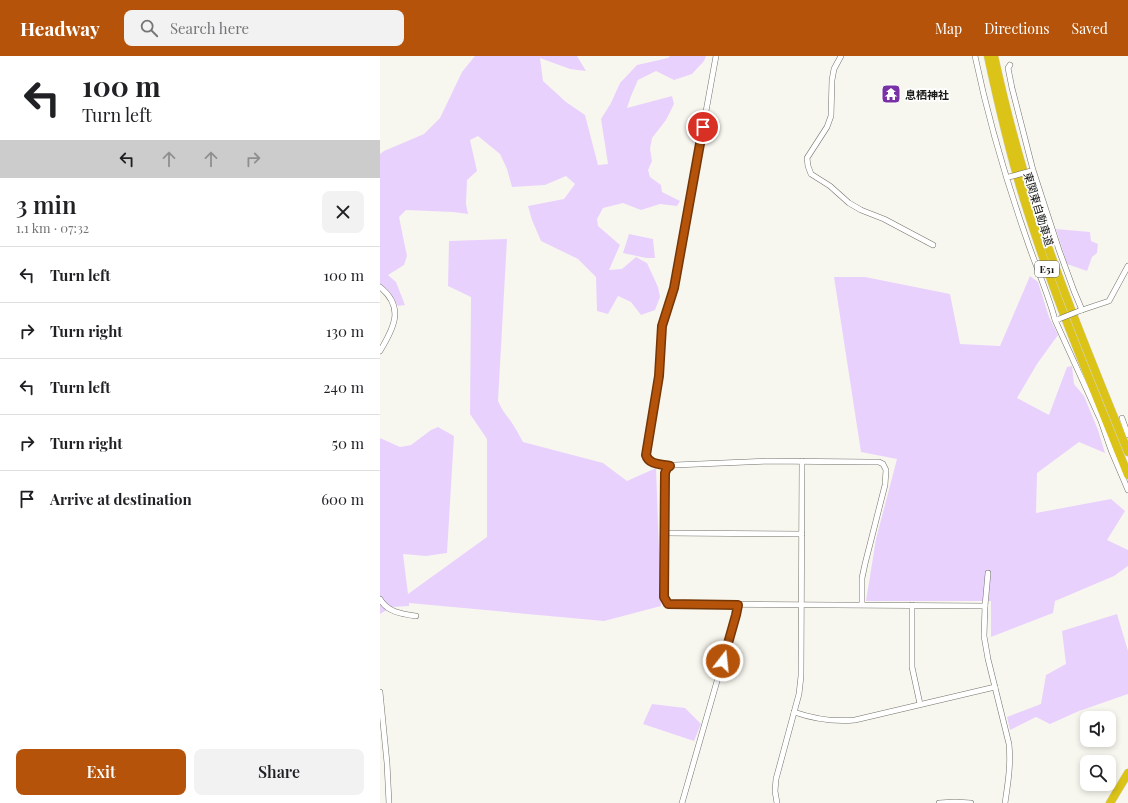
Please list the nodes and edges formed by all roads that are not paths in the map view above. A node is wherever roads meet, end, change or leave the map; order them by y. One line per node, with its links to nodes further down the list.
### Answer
1 (716, 56): 19 (street)
2 (841, 56): 9 (street)
3 (975, 56): 8 (street)
4 (988, 56): 20 (highway, 東関東自動車道 / E51)
5 (994, 56): 17 (highway, 東関東自動車道 / E51)
6 (1010, 65): 7 (street)
7 (1032, 170): 8 (street, bridge); 12 (street)
8 (1008, 178): 13 (street)
9 (933, 245)
10 (1128, 266): 12 (street)
11 (380, 287): 14 (street)
12 (1081, 310): 13 (street, bridge)
13 (1057, 320): 21 (street)
14 (380, 351)
15 (1122, 418): 16 (street)
16 (1128, 434)
17 (1128, 452)
18 (802, 461): 19 (street); 23 (street); 28 (street)
19 (670, 466): 22 (street)
20 (1128, 475)
21 (1128, 490)
22 (665, 533): 23 (street); 26 (street)
23 (802, 534): 27 (street)
24 (988, 573): 30 (street)
25 (381, 602): 31 (street)
26 (738, 605): 27 (street); 38 (street)
27 (801, 605): 28 (street); 35 (street)
28 (862, 605): 29 (street)
29 (912, 605): 30 (street); 34 (street)
30 (985, 606): 32 (street)
31 (416, 616)
32 (995, 686): 34 (street); 42 (street)
33 (380, 692): 37 (street)
34 (920, 704): 35 (street)
35 (794, 712): 39 (street)
36 (1128, 773): 43 (highway)
37 (389, 803)
38 (682, 803)
39 (777, 803)
40 (939, 803): 41 (street)
41 (971, 803)
42 (1006, 803)
43 (1110, 803)

